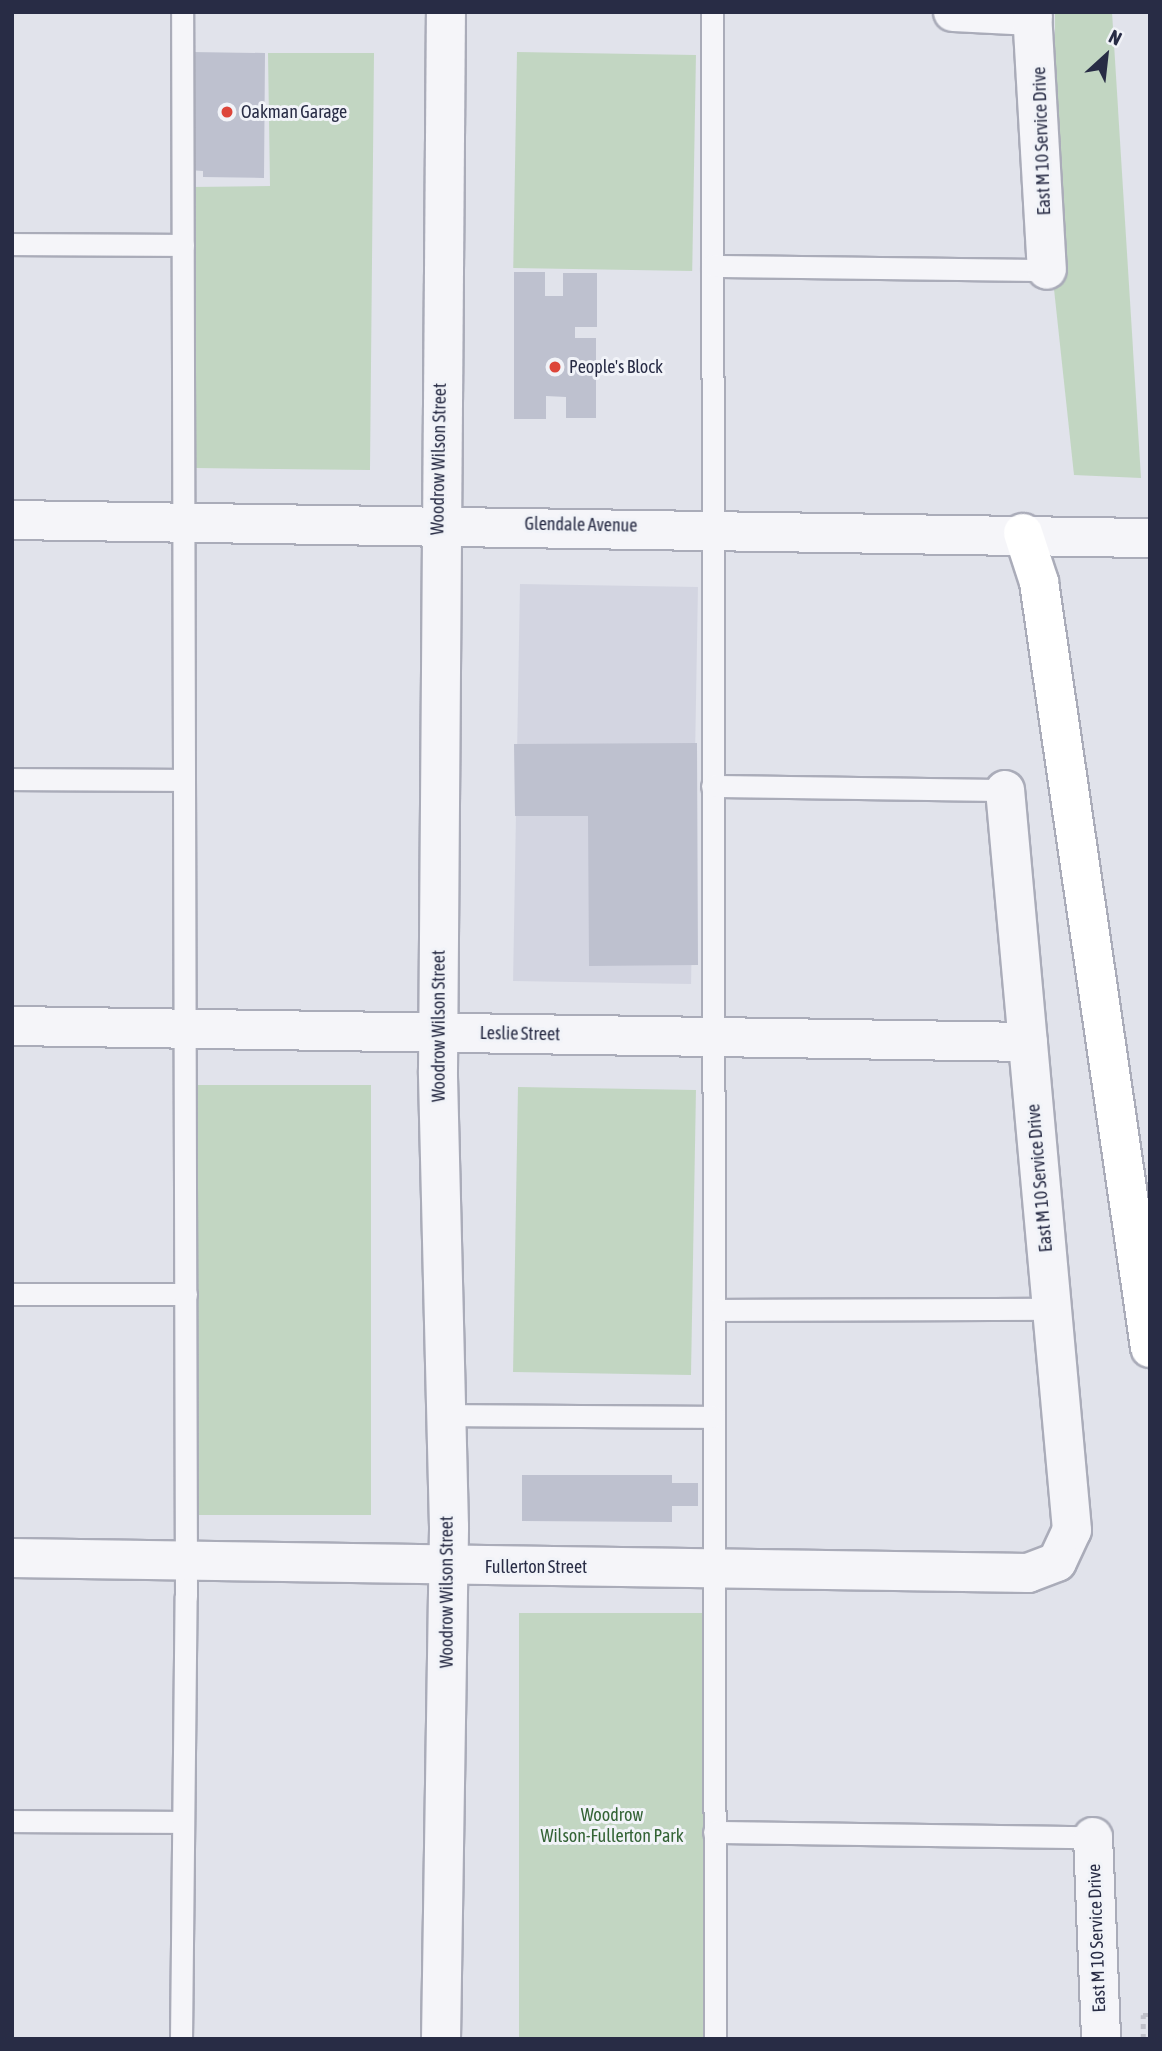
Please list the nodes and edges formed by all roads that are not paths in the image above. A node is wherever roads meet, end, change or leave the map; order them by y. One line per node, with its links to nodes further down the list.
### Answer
1 (182, 12): 7 (lane)
2 (446, 12): 12 (street, Woodrow Wilson Street)
3 (712, 12): 8 (lane)
4 (953, 12): 5 (street)
5 (1032, 14): 9 (street, East M 10 Service Drive)
6 (12, 244): 7 (lane)
7 (183, 245): 11 (lane)
8 (712, 266): 9 (lane); 13 (lane)
9 (1047, 270)
10 (12, 520): 11 (street, Glendale Avenue)
11 (185, 521): 12 (street, Glendale Avenue); 17 (lane)
12 (438, 522): 13 (street, Glendale Avenue); 22 (street, Woodrow Wilson Street)
13 (714, 527): 14 (street, Glendale Avenue); 18 (lane)
14 (1023, 533): 15 (street, Glendale Avenue); 29 (highway)
15 (1138, 537)
16 (12, 779): 17 (lane)
17 (184, 780): 21 (lane)
18 (712, 786): 19 (lane); 23 (lane)
19 (1005, 790): 24 (street, East M 10 Service Drive)
20 (12, 1027): 21 (street, Leslie Street)
21 (186, 1029): 22 (street, Leslie Street); 26 (lane)
22 (439, 1033): 23 (street, Leslie Street); 30 (street, Woodrow Wilson Street)
23 (713, 1037): 24 (street, Leslie Street); 28 (lane)
24 (1028, 1042): 27 (street, East M 10 Service Drive)
25 (12, 1294): 26 (lane)
26 (186, 1294): 33 (lane)
27 (1052, 1309): 28 (lane); 34 (street, East M 10 Service Drive)
28 (713, 1310): 31 (lane)
29 (1150, 1348)
30 (446, 1415): 31 (lane); 35 (street, Woodrow Wilson Street)
31 (714, 1417): 36 (lane)
32 (12, 1559): 33 (street, Fullerton Street)
33 (186, 1562): 35 (street, Fullerton Street); 38 (lane)
34 (1057, 1562): 36 (street, Fullerton Street)
35 (448, 1567): 36 (street, Fullerton Street); 42 (street, Woodrow Wilson Street)
36 (715, 1567): 39 (lane)
37 (12, 1821): 38 (lane)
38 (183, 1822): 41 (lane)
39 (714, 1832): 40 (lane); 43 (lane)
40 (1093, 1836): 44 (street, East M 10 Service Drive)
41 (181, 2039)
42 (441, 2039)
43 (715, 2039)
44 (1101, 2039)

